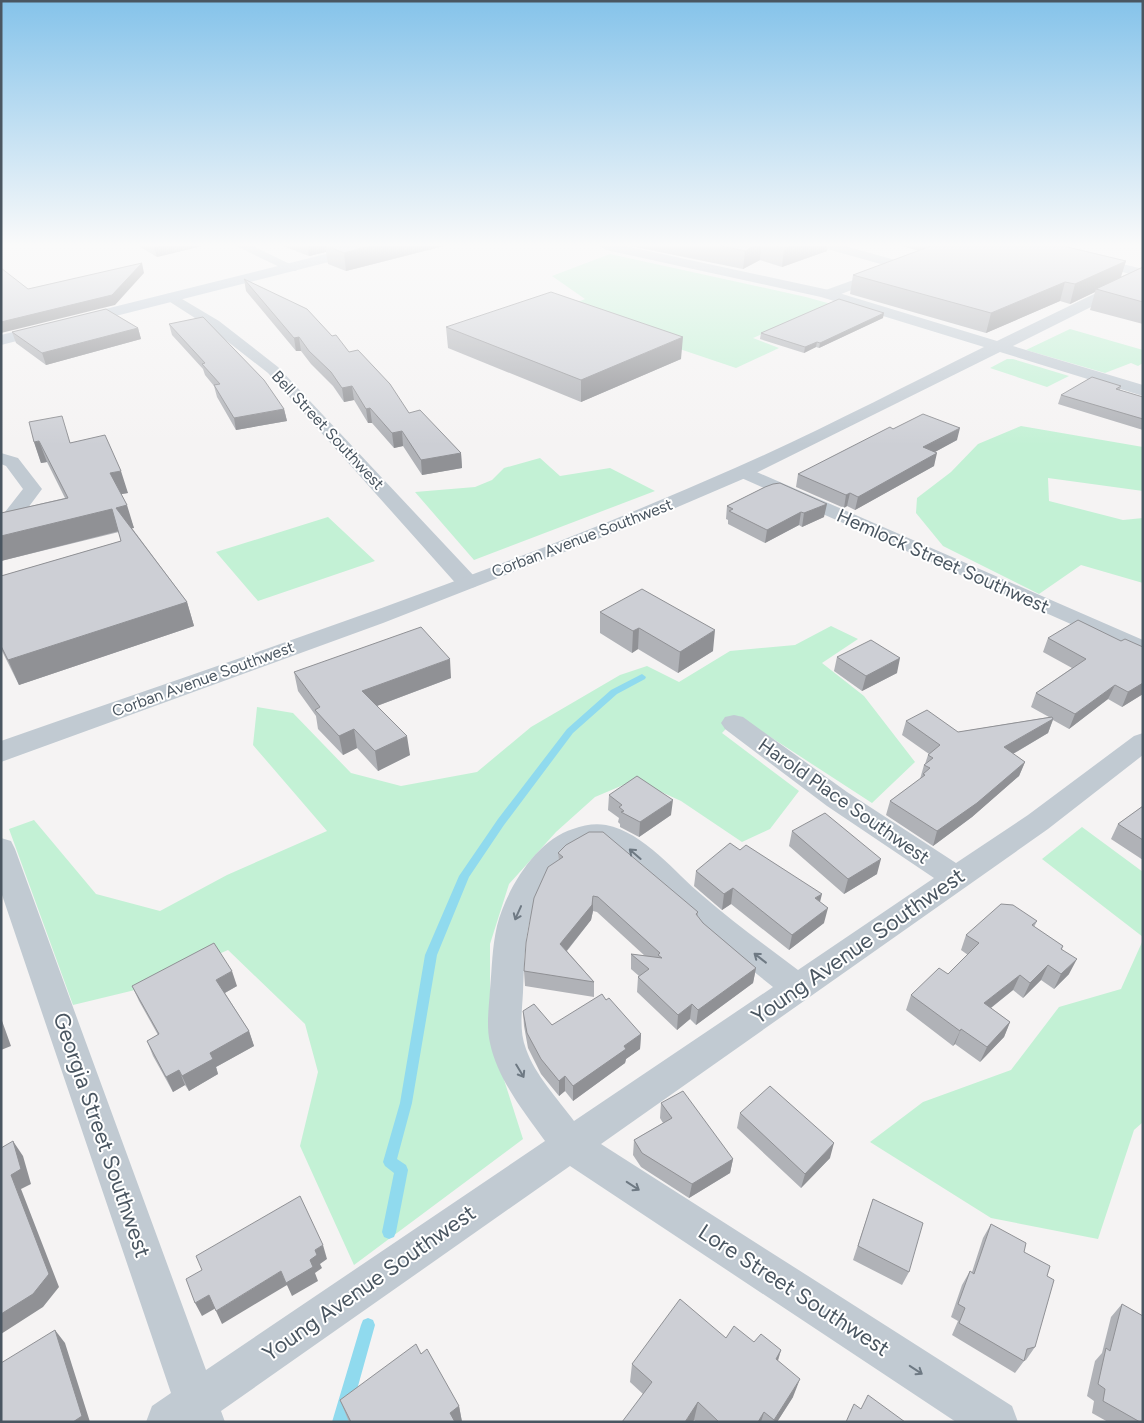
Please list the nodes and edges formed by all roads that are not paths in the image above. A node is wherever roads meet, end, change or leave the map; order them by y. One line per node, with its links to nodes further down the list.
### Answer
1 (111, 312): 5 (main road)
2 (196, 312): 11 (street, Bell Street Southwest)
3 (887, 312): 6 (street)
4 (1067, 312): 6 (street, Corban Avenue Southwest)
5 (1, 340)
6 (998, 347): 7 (street); 9 (street, Corban Avenue Southwest)
7 (1143, 391)
8 (1, 458): 10 (street)
9 (744, 472): 11 (street, Corban Avenue Southwest); 12 (street, Hemlock Street Southwest)
10 (1, 520)
11 (467, 582): 15 (street, Corban Avenue Southwest)
12 (1143, 649)
13 (734, 722): 17 (street, Harold Place Southwest)
14 (1143, 742): 17 (street, Young Avenue Southwest)
15 (1, 752)
16 (1, 849): 20 (street, Georgia Street Southwest)
17 (956, 878): 18 (street, Young Avenue Southwest)
18 (798, 988): 19 (street, Young Avenue Southwest); 19 (street, one-way to 19)
19 (581, 1152): 20 (street, Young Avenue Southwest); 21 (street, Lore Street Southwest, one-way to 21)
20 (189, 1416)
21 (996, 1422)

